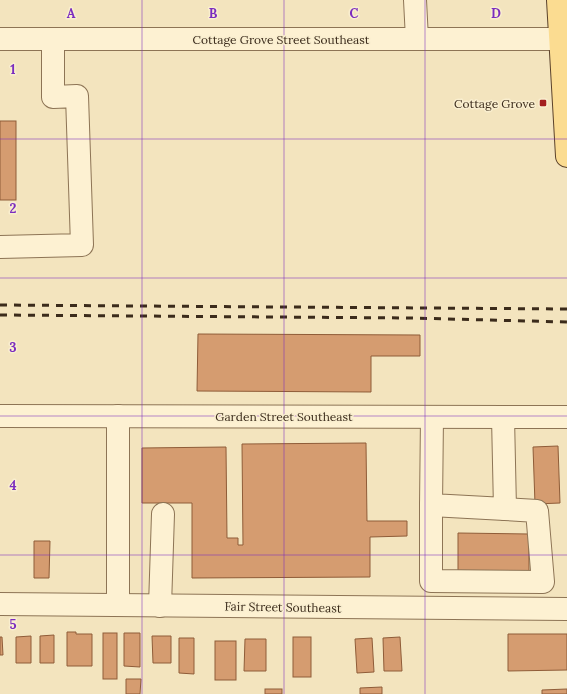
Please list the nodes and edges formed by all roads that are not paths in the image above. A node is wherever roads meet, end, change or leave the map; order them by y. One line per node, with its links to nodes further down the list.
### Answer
1 (415, 0): 5 (street)
2 (558, 0): 6 (main road)
3 (0, 39): 4 (street, Cottage Grove Street Southeast)
4 (53, 39): 5 (street, Cottage Grove Street Southeast); 9 (street)
5 (417, 39): 6 (street, Cottage Grove Street Southeast)
6 (561, 40): 7 (main road)
7 (565, 74): 8 (main road)
8 (567, 156)
9 (0, 247)
10 (0, 416): 11 (street, Garden Street Southeast)
11 (118, 416): 12 (street, Garden Street Southeast); 21 (street)
12 (432, 417): 13 (street, Garden Street Southeast); 15 (street)
13 (503, 417): 14 (street, Garden Street Southeast); 16 (street)
14 (567, 417)
15 (431, 505): 16 (street); 18 (street)
16 (505, 509): 19 (street)
17 (163, 514): 22 (street)
18 (454, 582): 19 (street); 23 (street)
19 (510, 582): 24 (street)
20 (0, 604): 21 (street, Fair Street Southeast)
21 (118, 605): 22 (street, Fair Street Southeast)
22 (160, 606): 23 (street, Fair Street Southeast)
23 (454, 608): 24 (street, Fair Street Southeast)
24 (511, 609): 25 (street, Fair Street Southeast)
25 (567, 609)

